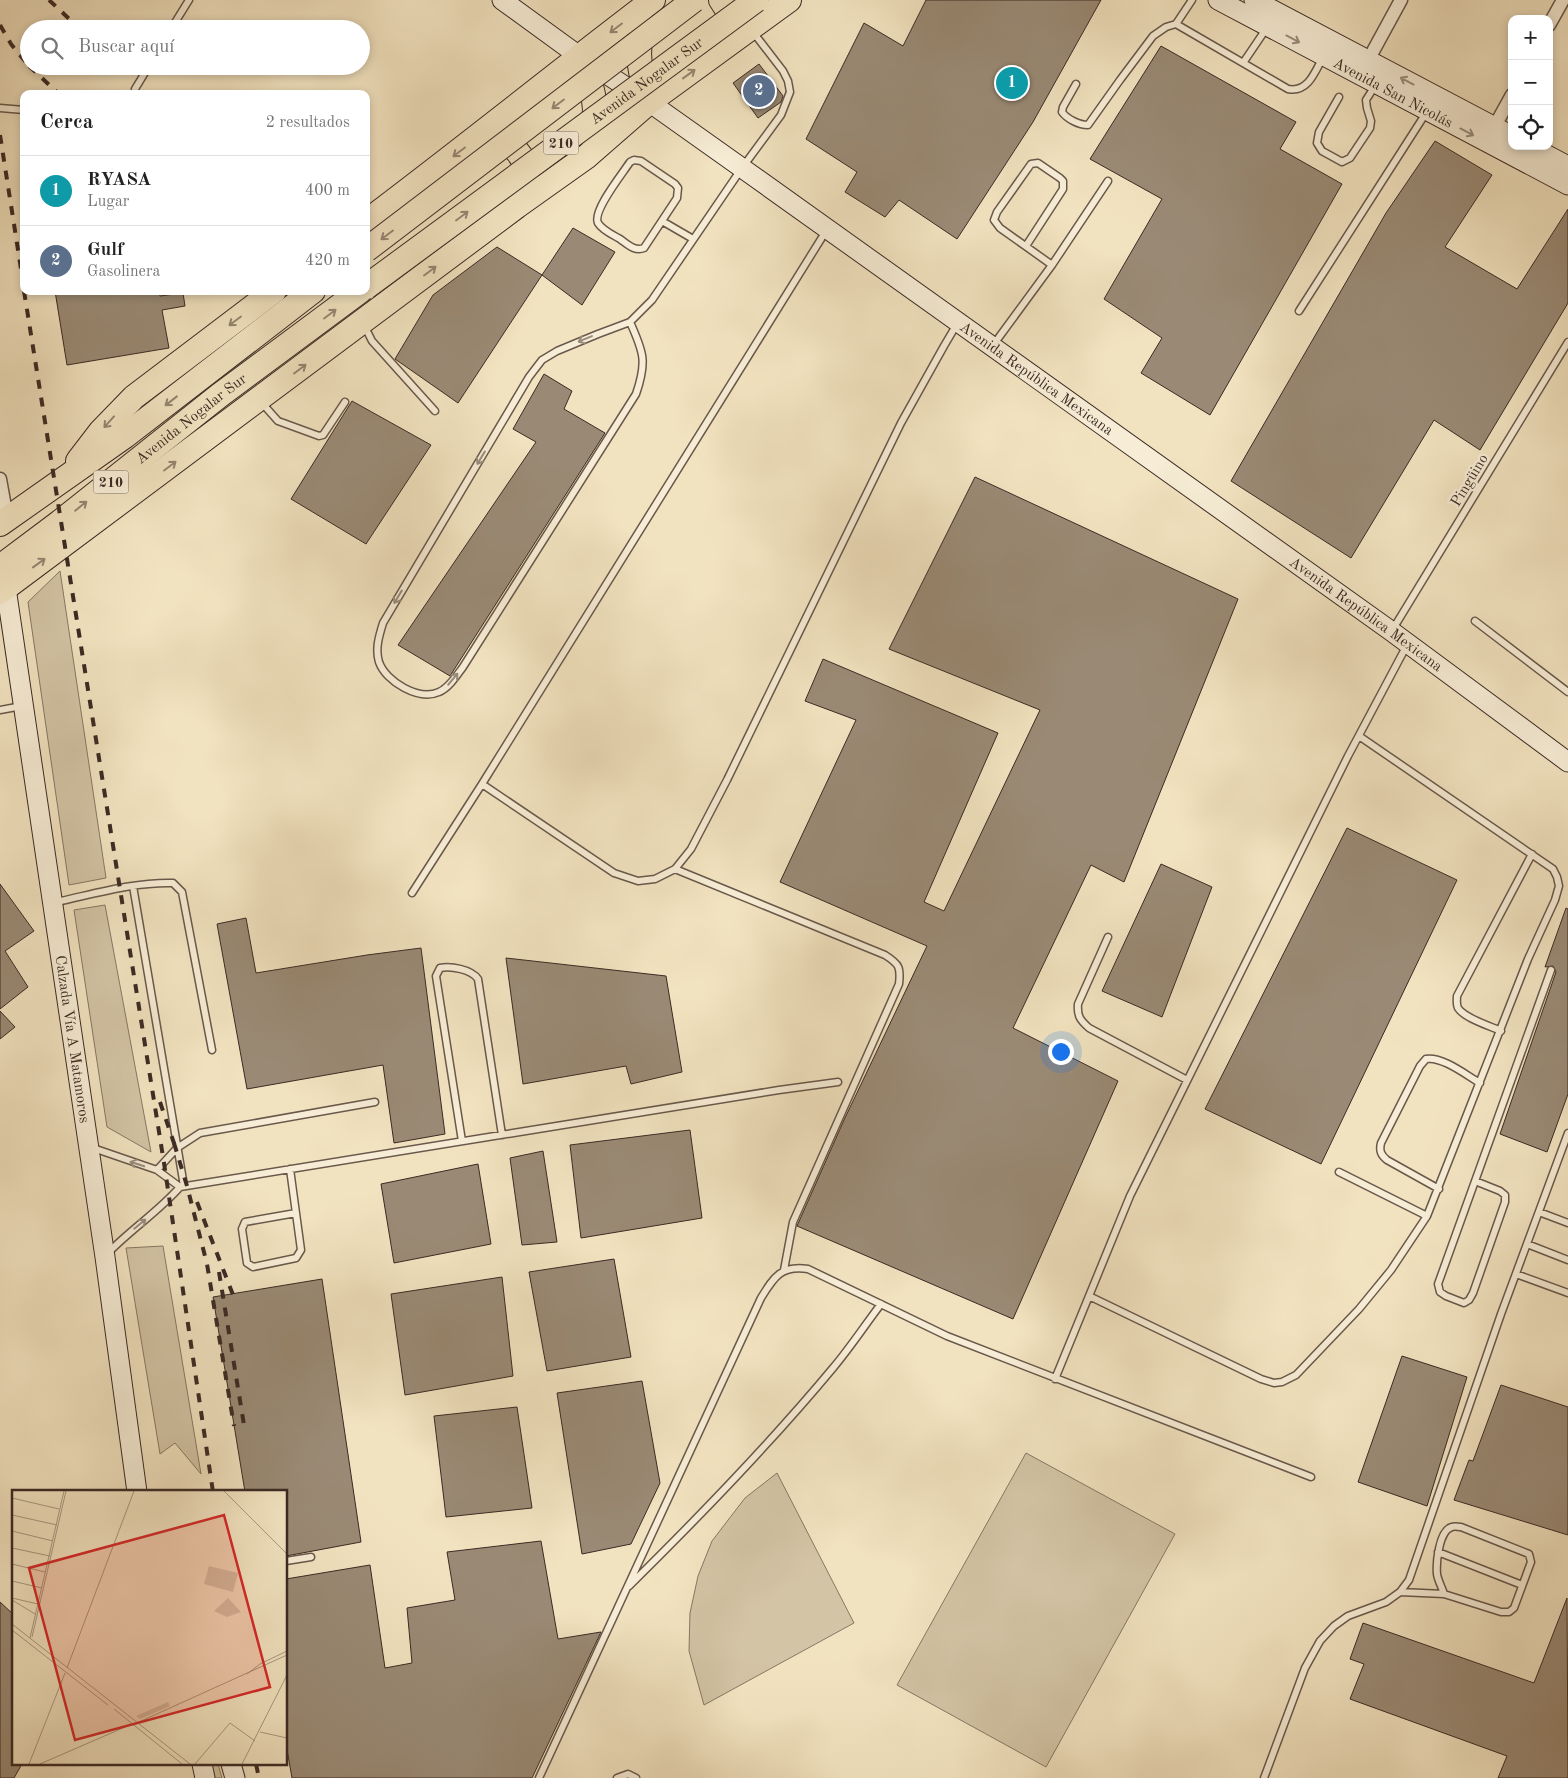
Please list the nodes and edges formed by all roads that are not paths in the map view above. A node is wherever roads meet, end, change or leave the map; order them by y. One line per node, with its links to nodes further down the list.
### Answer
1 (189, 0): 15 (lane)
2 (502, 0): 19 (street, Avenida República Mexicana)
3 (654, 0): 19 (highway, one-way to 19); 26 (highway)
4 (694, 0): 46 (highway, 210, one-way to 46, bridge)
5 (721, 0): 17 (highway)
6 (756, 0): 48 (highway, Avenida Nogalar Sur / 210, one-way to 6, bridge)
7 (789, 0): 17 (highway)
8 (1192, 0): 16 (lane)
9 (1254, 0): 14 (street, Avenida San Nicolás)
10 (1401, 0): 21 (street)
11 (1563, 0): 13 (street)
12 (1228, 2): 14 (street, Avenida San Nicolás)
13 (1553, 18)
14 (1272, 19): 18 (street, Avenida San Nicolás); 20 (lane)
15 (177, 20)
16 (1176, 24): 20 (lane); 23 (lane)
17 (750, 28): 26 (highway, one-way to 17); 37 (lane)
18 (1328, 49): 20 (lane); 21 (street, Avenida San Nicolás)
19 (579, 56): 26 (street, Avenida República Mexicana); 33 (highway); 35 (highway)
20 (1243, 63)
21 (1372, 72): 25 (lane); 28 (street, Avenida San Nicolás)
22 (144, 75): 24 (lane)
23 (1076, 84)
24 (135, 89)
25 (1339, 97)
26 (649, 102): 35 (highway); 37 (street, Avenida República Mexicana)
27 (1508, 102): 31 (street)
28 (1431, 104): 31 (street, Avenida San Nicolás); 52 (lane)
29 (0, 108): 30 (lane)
30 (20, 110)
31 (1490, 134): 32 (street, Avenida San Nicolás); 39 (street, Avenida San Nicolás)
32 (1508, 136)
33 (478, 137): 40 (highway); 41 (highway, one-way to 41)
34 (1538, 150): 36 (street)
35 (586, 157): 40 (highway)
36 (1568, 166)
37 (742, 168): 43 (street, Avenida República Mexicana); 44 (lane)
38 (1108, 181): 47 (lane)
39 (1568, 185)
40 (517, 206): 53 (highway, one-way to 40)
41 (370, 219)
42 (662, 221): 42 (lane); 44 (lane)
43 (827, 230): 55 (street, Avenida República Mexicana); 73 (lane)
44 (693, 239): 54 (lane)
45 (1026, 246): 45 (lane); 47 (lane)
46 (370, 247)
47 (1052, 265): 57 (lane)
48 (370, 284)
49 (269, 295): 62 (highway, one-way to 62)
50 (308, 295): 62 (highway, Avenida Nogalar Sur / 210, one-way to 62)
51 (355, 295): 64 (highway, Avenida Nogalar Sur / 210, one-way to 51)
52 (1299, 311)
53 (362, 322): 58 (highway, one-way to 53); 60 (lane)
54 (630, 322): 54 (lane, one-way to 54)
55 (958, 323): 57 (street, Avenida República Mexicana); 75 (lane)
56 (1568, 342): 66 (lane, Pingüino)
57 (991, 347): 66 (street, Avenida República Mexicana)
58 (258, 399): 59 (lane); 64 (highway, one-way to 58)
59 (345, 402)
60 (435, 412)
61 (0, 479): 63 (street)
62 (64, 479): 63 (highway, Avenida Nogalar Sur / 210)
63 (4, 521)
64 (2, 582): 69 (street, Calzada Vía A Matamoros)
65 (1475, 621): 68 (lane)
66 (1391, 631): 67 (street, Avenida República Mexicana)
67 (1408, 644): 71 (lane); 72 (street, Avenida República Mexicana)
68 (1568, 692)
69 (24, 706): 70 (lane); 78 (street, Calzada Vía A Matamoros)
70 (0, 710)
71 (1359, 736): 74 (lane); 83 (lane)
72 (1568, 762)
73 (482, 784): 75 (lane); 77 (lane)
74 (1532, 854): 81 (lane); 81 (lane)
75 (675, 869): 105 (lane)
76 (133, 886): 78 (lane); 82 (lane); 91 (lane)
77 (412, 893)
78 (52, 903): 90 (street, Calzada Vía A Matamoros)
79 (1108, 937): 83 (lane)
80 (1551, 970): 95 (lane)
81 (1501, 1031): 85 (lane)
82 (212, 1050)
83 (1187, 1080): 108 (lane)
84 (838, 1082): 88 (lane)
85 (1480, 1083): 97 (lane); 97 (lane)
86 (375, 1102): 91 (lane)
87 (1568, 1134): 98 (lane)
88 (502, 1135): 89 (lane); 89 (lane)
89 (462, 1141): 92 (lane)
90 (88, 1146): 93 (lane, one-way to 90); 103 (street, Calzada Vía A Matamoros)
91 (177, 1148): 93 (lane); 96 (lane)
92 (290, 1169): 96 (lane); 99 (lane)
93 (157, 1170): 96 (lane)
94 (1339, 1172): 100 (lane)
95 (1475, 1181): 95 (lane)
96 (182, 1186): 103 (lane, one-way to 96)
97 (1439, 1189): 100 (lane)
98 (1539, 1212): 101 (lane); 102 (lane)
99 (296, 1213): 99 (lane)
100 (1427, 1216): 108 (lane)
101 (1568, 1223)
102 (1527, 1244): 104 (lane); 106 (lane)
103 (105, 1257): 112 (street, Calzada Vía A Matamoros)
104 (1568, 1260)
105 (784, 1270): 109 (lane); 117 (lane)
106 (1516, 1274): 107 (lane); 118 (lane)
107 (1568, 1293)
108 (1089, 1296): 110 (lane)
109 (880, 1304): 110 (lane); 117 (lane)
110 (1055, 1379): 111 (lane)
111 (1311, 1477)
112 (137, 1490)
113 (1438, 1552): 116 (lane); 116 (lane); 119 (lane)
114 (311, 1557): 115 (lane)
115 (288, 1561)
116 (1522, 1585): 119 (lane)
117 (625, 1590): 120 (lane)
118 (1400, 1592): 119 (lane); 123 (lane)
119 (1444, 1594)
120 (539, 1778)
121 (617, 1778): 122 (lane)
122 (636, 1778)
123 (1264, 1778)

